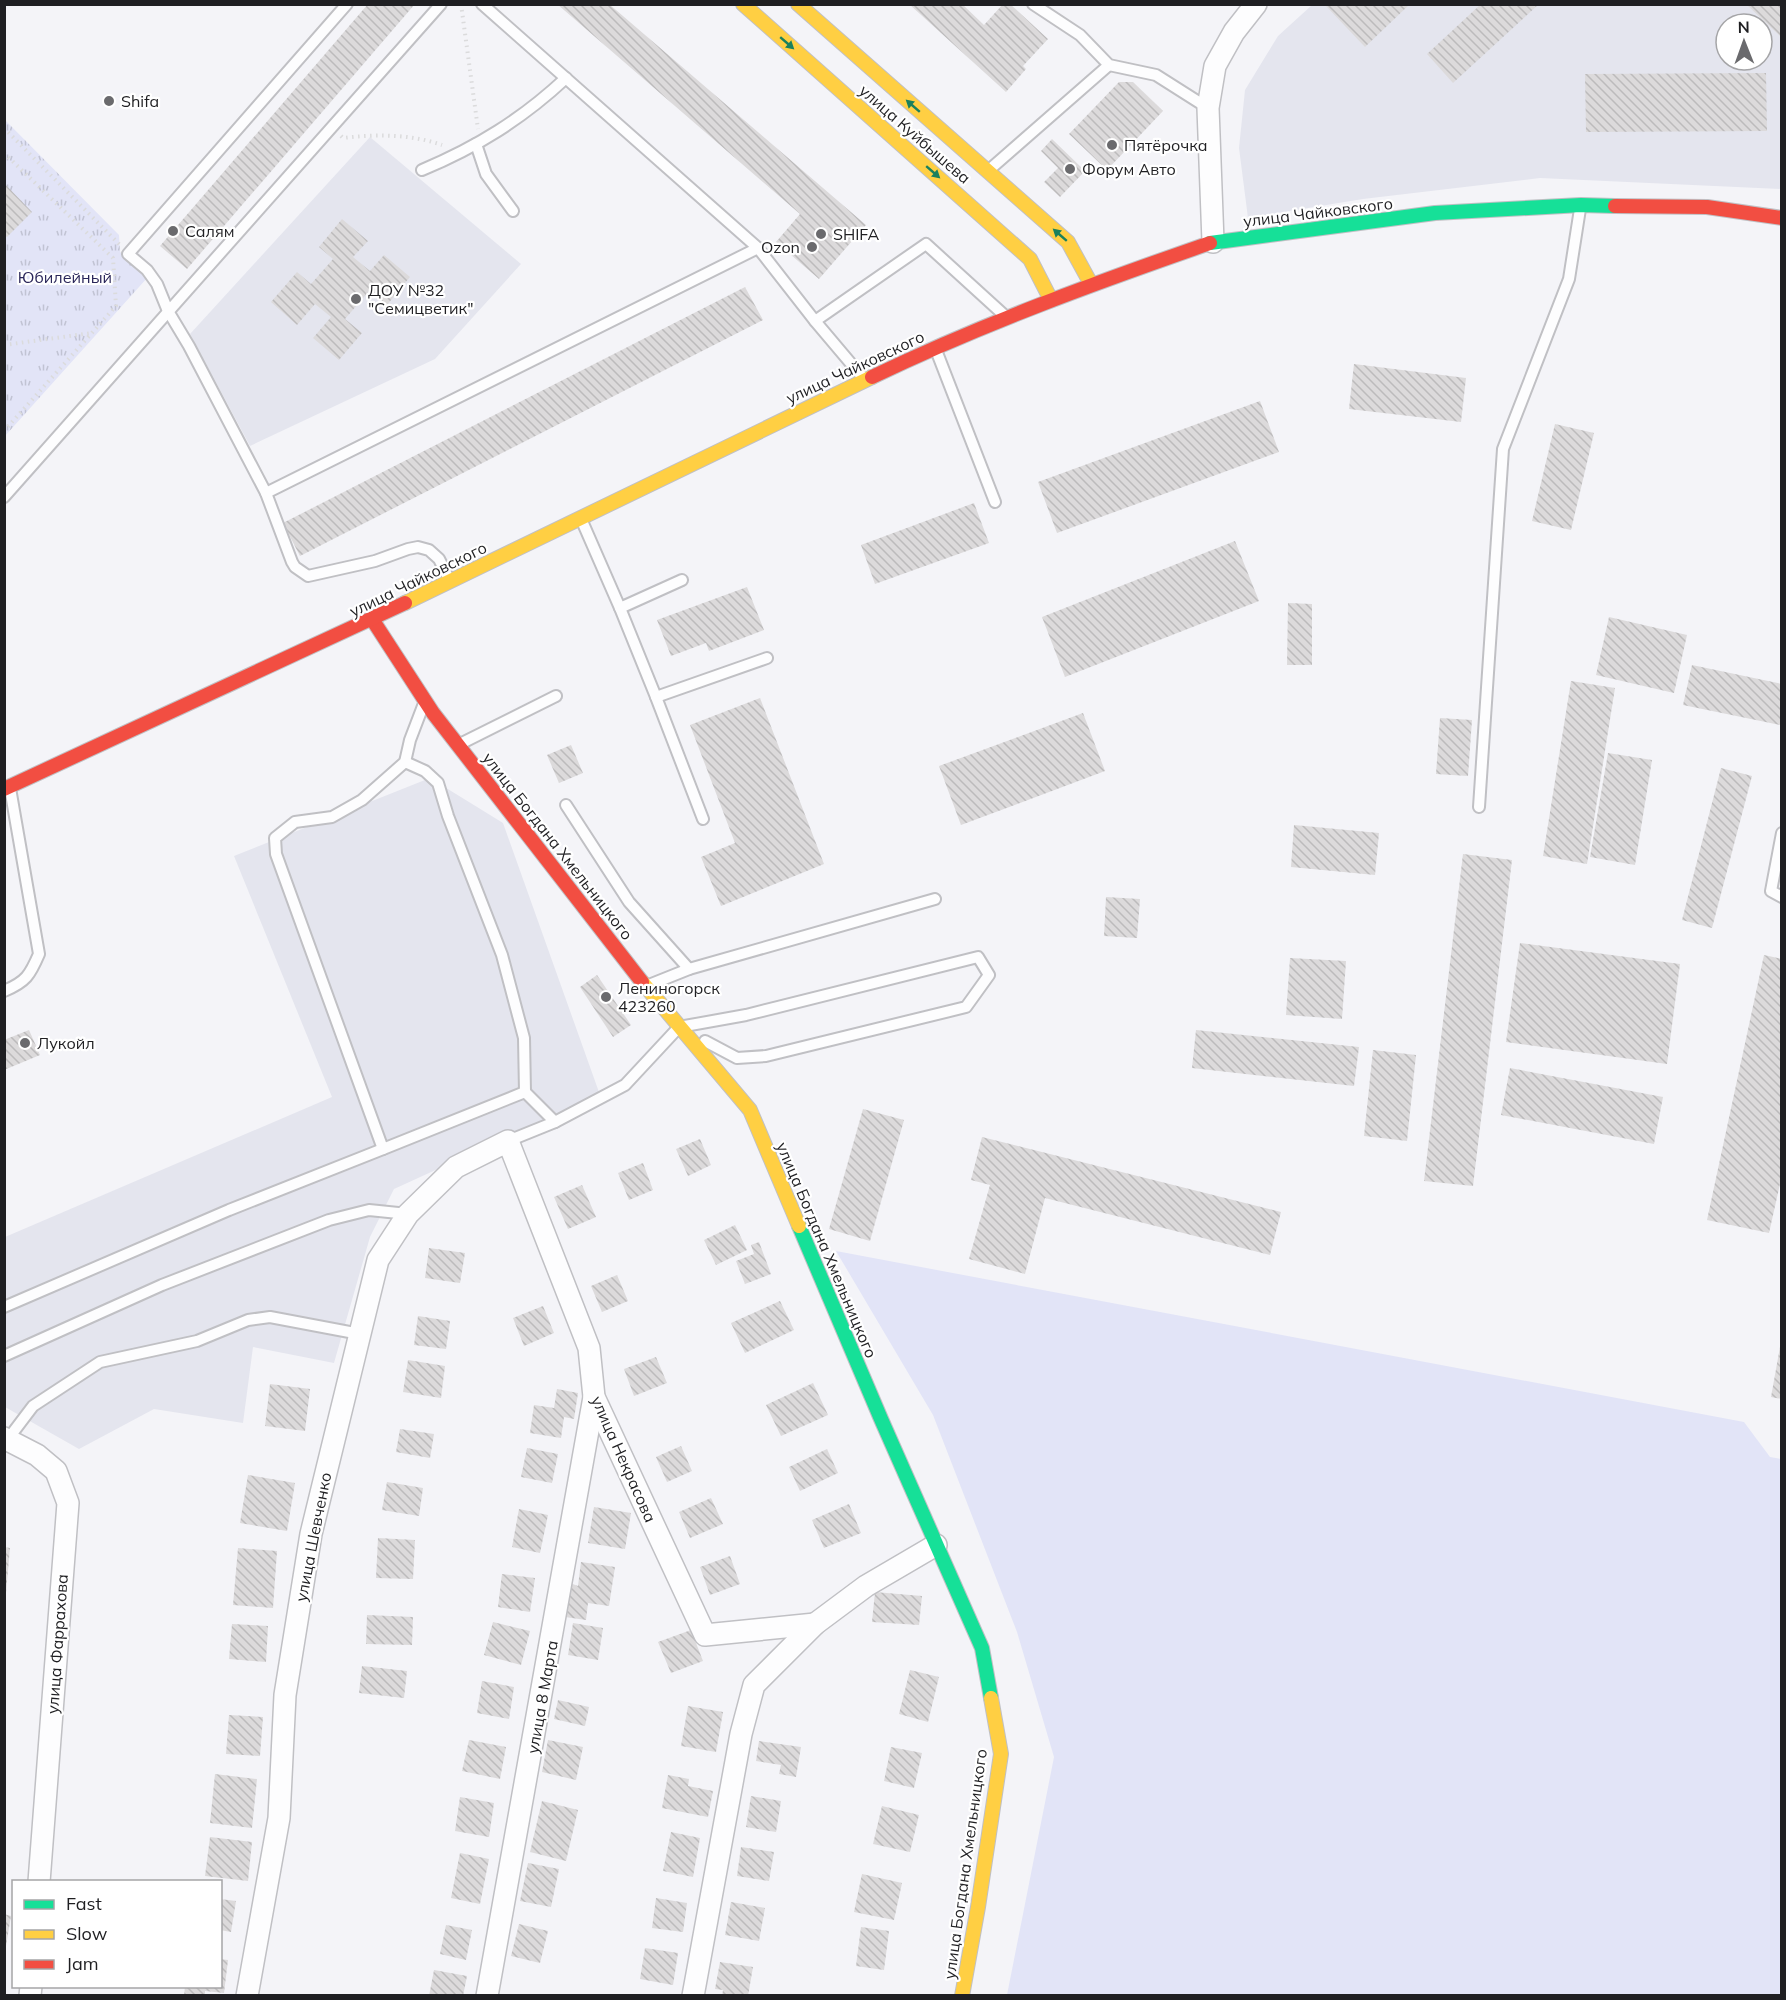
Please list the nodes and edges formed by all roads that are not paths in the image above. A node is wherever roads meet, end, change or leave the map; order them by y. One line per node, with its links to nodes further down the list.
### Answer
1 (347, 4): 21 (lane)
2 (441, 4): 21 (lane)
3 (482, 4): 9 (lane)
4 (743, 4): 20 (main road, улица Куйбышева, one-way to 20)
5 (798, 4): 13 (main road, улица Куйбышева, one-way to 5)
6 (1033, 4): 8 (lane)
7 (1256, 4): 10 (street)
8 (1108, 65): 10 (lane); 13 (lane)
9 (566, 78): 11 (lane); 18 (lane)
10 (1208, 108): 17 (street)
11 (478, 143): 12 (lane); 15 (lane)
12 (422, 170)
13 (987, 172): 19 (main road, улица Куйбышева, one-way to 13)
14 (1581, 205): 16 (main road, улица Чайковского); 17 (main road, улица Чайковского); 42 (lane)
15 (513, 211)
16 (1782, 218)
17 (1213, 242): 19 (main road, улица Чайковского)
18 (758, 248): 23 (lane); 26 (lane)
19 (1091, 284): 20 (main road, улица Чайковского)
20 (1051, 300): 22 (main road, улица Чайковского)
21 (168, 311): 26 (lane); 27 (lane)
22 (1006, 317): 23 (lane); 24 (main road, улица Чайковского)
23 (815, 321): 25 (lane)
24 (935, 347): 25 (main road, улица Чайковского); 28 (lane)
25 (864, 380): 29 (main road, улица Чайковского)
26 (266, 493): 31 (lane)
27 (4, 497)
28 (995, 502)
29 (580, 518): 31 (main road, улица Чайковского); 32 (lane)
30 (682, 580): 32 (lane)
31 (450, 581): 33 (main road, улица Чайковского)
32 (620, 608): 36 (lane)
33 (372, 620): 37 (main road, улица Богдана Хмельницкого); 40 (main road, улица Чайковского)
34 (767, 658): 36 (lane)
35 (556, 696): 38 (lane)
36 (657, 697): 43 (lane)
37 (425, 700): 38 (main road, улица Богдана Хмельницкого); 39 (lane)
38 (458, 745): 48 (main road, улица Богдана Хмельницкого)
39 (405, 762): 51 (lane); 54 (lane)
40 (7, 787): 49 (lane)
41 (566, 805): 47 (lane)
42 (1479, 807)
43 (703, 819)
44 (1782, 833): 45 (lane)
45 (1782, 897)
46 (935, 899): 47 (lane)
47 (689, 969): 48 (lane)
48 (646, 986): 50 (main road, улица Богдана Хмельницкого)
49 (4, 991)
50 (679, 1027): 50 (lane); 52 (lane); 61 (main road, улица Богдана Хмельницкого)
51 (525, 1092): 52 (lane); 54 (lane)
52 (555, 1122): 53 (lane)
53 (508, 1142): 55 (street, улица Шевченко); 59 (street, улица Некрасова)
54 (383, 1149): 56 (lane)
55 (408, 1214): 57 (street, улица Шевченко); 58 (lane)
56 (4, 1307)
57 (360, 1334): 60 (lane); 64 (street, улица Шевченко)
58 (4, 1356)
59 (594, 1397): 62 (street, улица Некрасова); 65 (street, улица 8 Марта)
60 (6, 1439): 63 (street, улица Фаррахова)
61 (936, 1545): 62 (street); 67 (main road, улица Богдана Хмельницкого)
62 (814, 1624): 66 (street)
63 (39, 1880)
64 (247, 1995)
65 (487, 1995)
66 (693, 1995)
67 (962, 1995)

